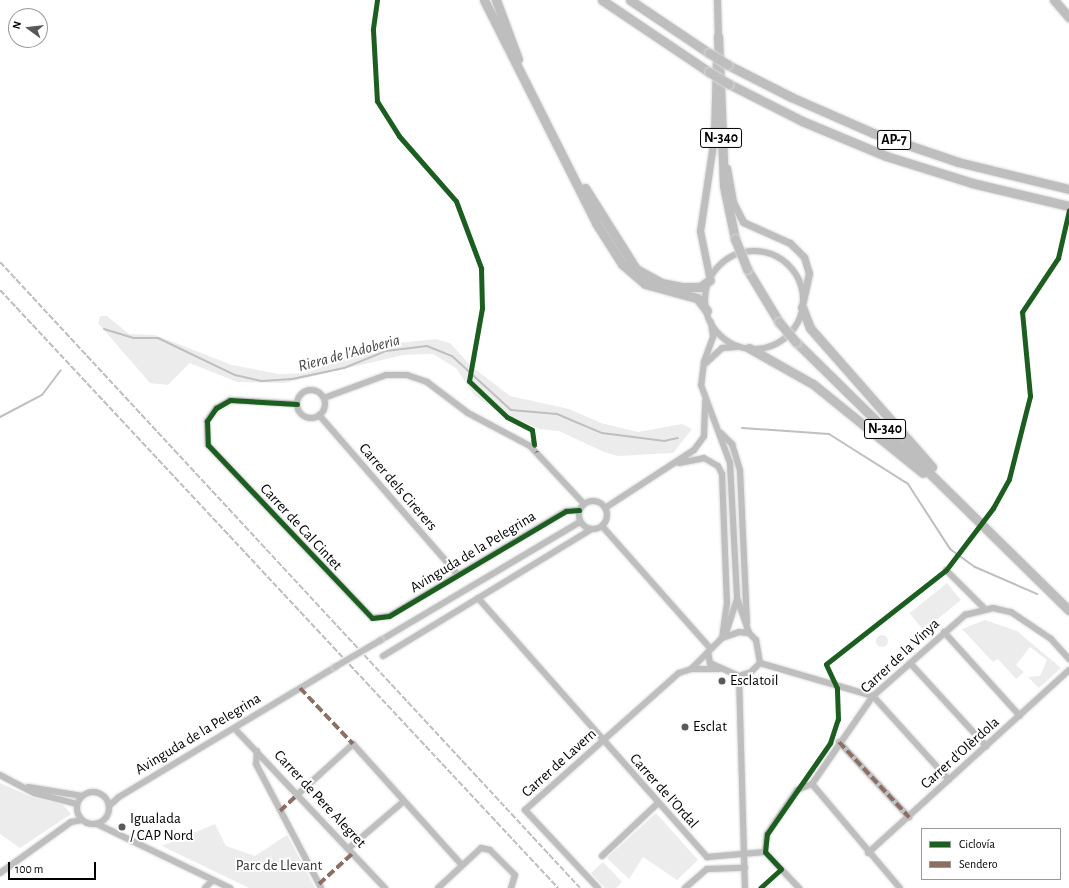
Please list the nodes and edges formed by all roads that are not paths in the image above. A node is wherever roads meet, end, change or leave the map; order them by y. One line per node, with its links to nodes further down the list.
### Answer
1 (484, 0): 15 (highway)
2 (496, 0): 13 (highway)
3 (602, 0): 12 (highway, AP-7, bridge)
4 (630, 0): 11 (highway, AP-7, bridge)
5 (716, 0): 10 (main road, N-340)
6 (1054, 0): 9 (highway)
7 (1062, 0): 8 (highway)
8 (1069, 8)
9 (1069, 17)
10 (718, 36): 13 (main road); 14 (main road); 28 (highway, N-340, bridge)
11 (1069, 189)
12 (1069, 206)
13 (710, 280): 14 (street); 15 (street)
14 (802, 305): 17 (street); 28 (highway)
15 (707, 311): 16 (street)
16 (711, 322): 17 (street); 18 (street)
17 (746, 348): 18 (street); 28 (highway)
18 (702, 370): 19 (street)
19 (705, 396): 23 (street); 24 (street)
20 (324, 398): 21 (street); 22 (street); 25 (street)
21 (297, 404): 22 (street); 38 (street, Carrer de Cal Cintet)
22 (319, 415): 33 (street, Carrer dels Cirerers)
23 (719, 432): 35 (street); 39 (street)
24 (679, 463): 26 (street); 41 (street)
25 (584, 504): 26 (street); 27 (street)
26 (605, 508): 30 (street)
27 (579, 510): 29 (street); 33 (street, Avinguda de la Pelegrina)
28 (974, 515): 37 (highway, N-340)
29 (580, 522): 31 (street); 53 (street, Avinguda de la Pelegrina, bridge)
30 (602, 526): 31 (street); 42 (street)
31 (590, 530): 34 (street)
32 (946, 570): 36 (street)
33 (458, 575): 38 (street, Avinguda de la Pelegrina)
34 (478, 598): 43 (street); 54 (street, Carrer de l'Ordal)
35 (737, 598): 39 (street); 41 (street)
36 (985, 609): 40 (street, Carrer de la Vinya); 44 (street)
37 (1069, 610)
38 (380, 619)
39 (749, 631): 41 (street); 45 (street)
40 (944, 632): 46 (street, Carrer de la Vinya); 52 (street)
41 (724, 637): 42 (street)
42 (709, 650): 47 (street, Carrer de Lavern); 48 (street)
43 (383, 656)
44 (1069, 659)
45 (760, 663): 50 (street); 51 (street)
46 (910, 663): 51 (street, Carrer de la Vinya); 56 (street)
47 (691, 669): 48 (street, Carrer de Lavern); 54 (street, Carrer de Lavern)
48 (720, 669): 50 (street)
49 (1069, 670): 52 (street, Carrer d'Olèrdola)
50 (739, 676): 79 (street)
51 (873, 696): 55 (street, Carrer de la Vinya); 59 (street)
52 (1020, 716): 56 (street, Carrer d'Olèrdola)
53 (235, 729): 57 (street, Carrer de Pere Alegret); 64 (street, Avinguda de la Pelegrina)
54 (603, 741): 68 (street, Carrer de l'Ordal); 94 (street, Carrer de Lavern)
55 (839, 742): 60 (street, Carrer de la Vinya); 71 (street)
56 (986, 746): 59 (street, Carrer d'Olèrdola)
57 (257, 751): 62 (street, Carrer de Pere Alegret); 90 (street)
58 (0, 775): 61 (street)
59 (949, 780): 71 (street, Carrer d'Olèrdola)
60 (812, 784): 78 (street, Carrer de la Vinya); 80 (street)
61 (20, 785): 63 (street); 67 (street)
62 (297, 795): 66 (street); 77 (street, Carrer de Pere Alegret)
63 (82, 796): 65 (street, Avinguda de la Pelegrina); 67 (street)
64 (119, 796): 65 (street, Avinguda de la Pelegrina); 69 (street, Avinguda de la Pelegrina)
65 (106, 797): 69 (street)
66 (404, 800): 77 (street); 83 (street)
67 (77, 804): 70 (street)
68 (657, 804): 81 (street); 82 (street, Carrer de l'Ordal)
69 (109, 806): 72 (street, Avinguda de la Pelegrina)
70 (77, 812): 73 (street); 74 (street)
71 (909, 817): 80 (street, Carrer d'Olèrdola)
72 (105, 819): 75 (street); 76 (street)
73 (82, 820): 74 (street); 75 (street)
74 (72, 822): 86 (street)
75 (96, 824): 76 (street)
76 (115, 830): 87 (street)
77 (349, 848): 91 (street, Carrer de Pere Alegret)
78 (765, 852): 79 (street); 97 (street)
79 (745, 853): 82 (street); 84 (street)
80 (868, 853): 98 (street)
81 (602, 856)
82 (707, 857): 85 (street)
83 (462, 865): 92 (street); 93 (street)
84 (745, 868): 85 (street); 96 (street)
85 (707, 869): 95 (street)
86 (0, 872)
87 (213, 880): 88 (street); 89 (street)
88 (205, 888)
89 (230, 888)
90 (321, 888)
91 (385, 888)
92 (438, 888)
93 (511, 888)
94 (598, 888)
95 (685, 888)
96 (745, 888)
97 (799, 888)
98 (900, 888)

